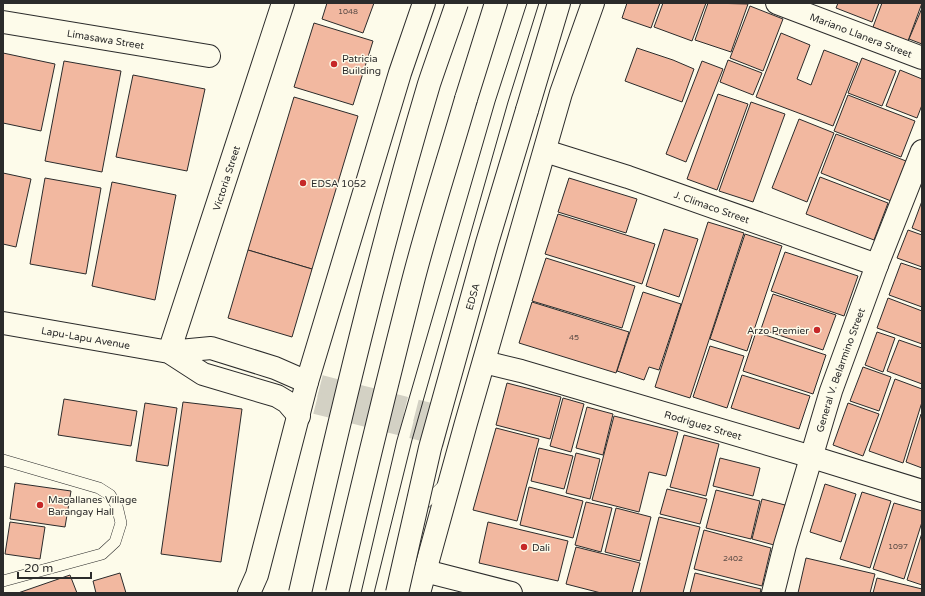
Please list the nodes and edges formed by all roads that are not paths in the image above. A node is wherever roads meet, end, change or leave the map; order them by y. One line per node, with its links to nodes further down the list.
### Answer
1 (283, 3): 15 (main road, Victoria Street)
2 (424, 3): 17 (main road)
3 (457, 3): 25 (main road, bridge)
4 (496, 3): 26 (main road, bridge)
5 (559, 3): 28 (main road, EDSA, bridge)
6 (593, 3): 11 (main road)
7 (777, 3): 10 (main road, Mariano Llanera Street)
8 (3, 22): 9 (main road, Limasawa Street)
9 (209, 56)
10 (922, 58)
11 (545, 151): 13 (main road, J. Climaco Street); 16 (main road)
12 (922, 151): 13 (main road, General V. Belarmino Street)
13 (877, 265): 18 (main road, General V. Belarmino Street)
14 (3, 325): 15 (main road, Lapu-Lapu Avenue)
15 (169, 352): 17 (main road, Lapu-Lapu Avenue); 17 (main road, Lapu-Lapu Avenue)
16 (484, 362): 18 (main road, Rodriguez Street); 20 (main road)
17 (309, 397): 24 (main road)
18 (812, 457): 21 (main road, Rodriguez Street); 31 (main road, General V. Belarmino Street)
19 (3, 460): 23 (lane)
20 (451, 479): 22 (main road); 27 (lane)
21 (922, 492)
22 (425, 571): 29 (main road); 30 (main road)
23 (3, 581)
24 (249, 593)
25 (300, 593)
26 (336, 593)
27 (392, 593)
28 (397, 593)
29 (419, 593)
30 (511, 593)
31 (773, 593)

